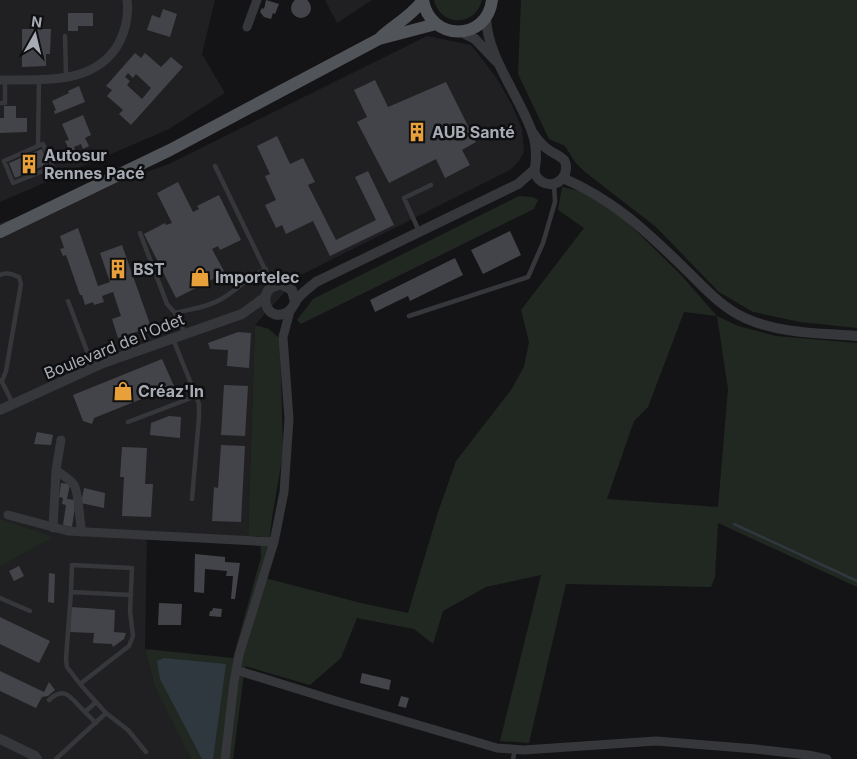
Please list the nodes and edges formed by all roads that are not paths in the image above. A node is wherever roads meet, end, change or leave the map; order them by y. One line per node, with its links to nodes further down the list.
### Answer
1 (127, 0): 12 (street)
2 (257, 0): 7 (street)
3 (423, 0): 6 (main road); 10 (main road)
4 (492, 0): 5 (main road)
5 (486, 17): 8 (main road); 11 (street)
6 (436, 24): 8 (main road); 10 (main road)
7 (248, 27)
8 (461, 32): 11 (street)
9 (65, 36): 12 (lane)
10 (379, 39): 26 (main road)
11 (498, 62): 16 (street)
12 (66, 78): 13 (street)
13 (38, 79): 14 (street); 17 (lane)
14 (3, 80): 15 (lane)
15 (0, 103)
16 (533, 133): 18 (street); 19 (street)
17 (38, 146): 17 (lane)
18 (552, 152): 19 (street); 21 (street)
19 (535, 165): 22 (street); 23 (street)
20 (215, 166): 29 (lane)
21 (563, 178): 24 (street); 42 (street)
22 (542, 183): 23 (street); 24 (street)
23 (518, 184): 27 (street)
24 (554, 184): 40 (lane)
25 (431, 186): 27 (lane)
26 (0, 232)
27 (420, 232): 31 (street)
28 (140, 233): 37 (lane)
29 (266, 269): 32 (lane); 37 (lane)
30 (0, 275): 46 (lane)
31 (316, 282): 33 (street); 36 (street)
32 (273, 286): 33 (street); 34 (street, Boulevard de l'Odet)
33 (289, 287): 36 (street)
34 (264, 298): 38 (street); 39 (street, Boulevard de l'Odet)
35 (68, 301): 45 (lane)
36 (292, 306): 38 (street, Boulevard de l'Odet); 44 (street)
37 (175, 313): 41 (lane)
38 (273, 313): 39 (street, Boulevard de l'Odet); 44 (street)
39 (242, 314): 41 (street, Boulevard de l'Odet)
40 (409, 316)
41 (185, 333): 43 (street, Boulevard de l'Odet)
42 (857, 336)
43 (172, 337): 45 (street, Boulevard de l'Odet); 47 (lane)
44 (283, 337): 57 (street)
45 (93, 368): 48 (street, Boulevard de l'Odet)
46 (1, 383): 48 (lane)
47 (196, 396): 50 (lane); 53 (lane)
48 (13, 404): 49 (street, Boulevard de l'Odet)
49 (0, 410)
50 (128, 422)
51 (61, 440): 52 (street)
52 (56, 470): 55 (street); 56 (street)
53 (192, 499)
54 (8, 515): 55 (street)
55 (52, 528): 56 (street)
56 (82, 532): 57 (street)
57 (274, 542): 62 (street)
58 (71, 592): 59 (lane); 59 (lane); 63 (lane)
59 (131, 595): 63 (lane)
60 (0, 598): 61 (lane)
61 (30, 611)
62 (236, 670): 71 (street); 74 (street)
63 (80, 684): 65 (lane)
64 (49, 700): 66 (lane)
65 (96, 702): 66 (lane); 67 (lane)
66 (85, 712): 68 (lane)
67 (106, 713): 68 (lane); 70 (lane)
68 (96, 723): 73 (lane)
69 (0, 739): 72 (street)
70 (146, 752)
71 (514, 754): 75 (street)
72 (36, 759)
73 (56, 759)
74 (225, 759)
75 (827, 759)

